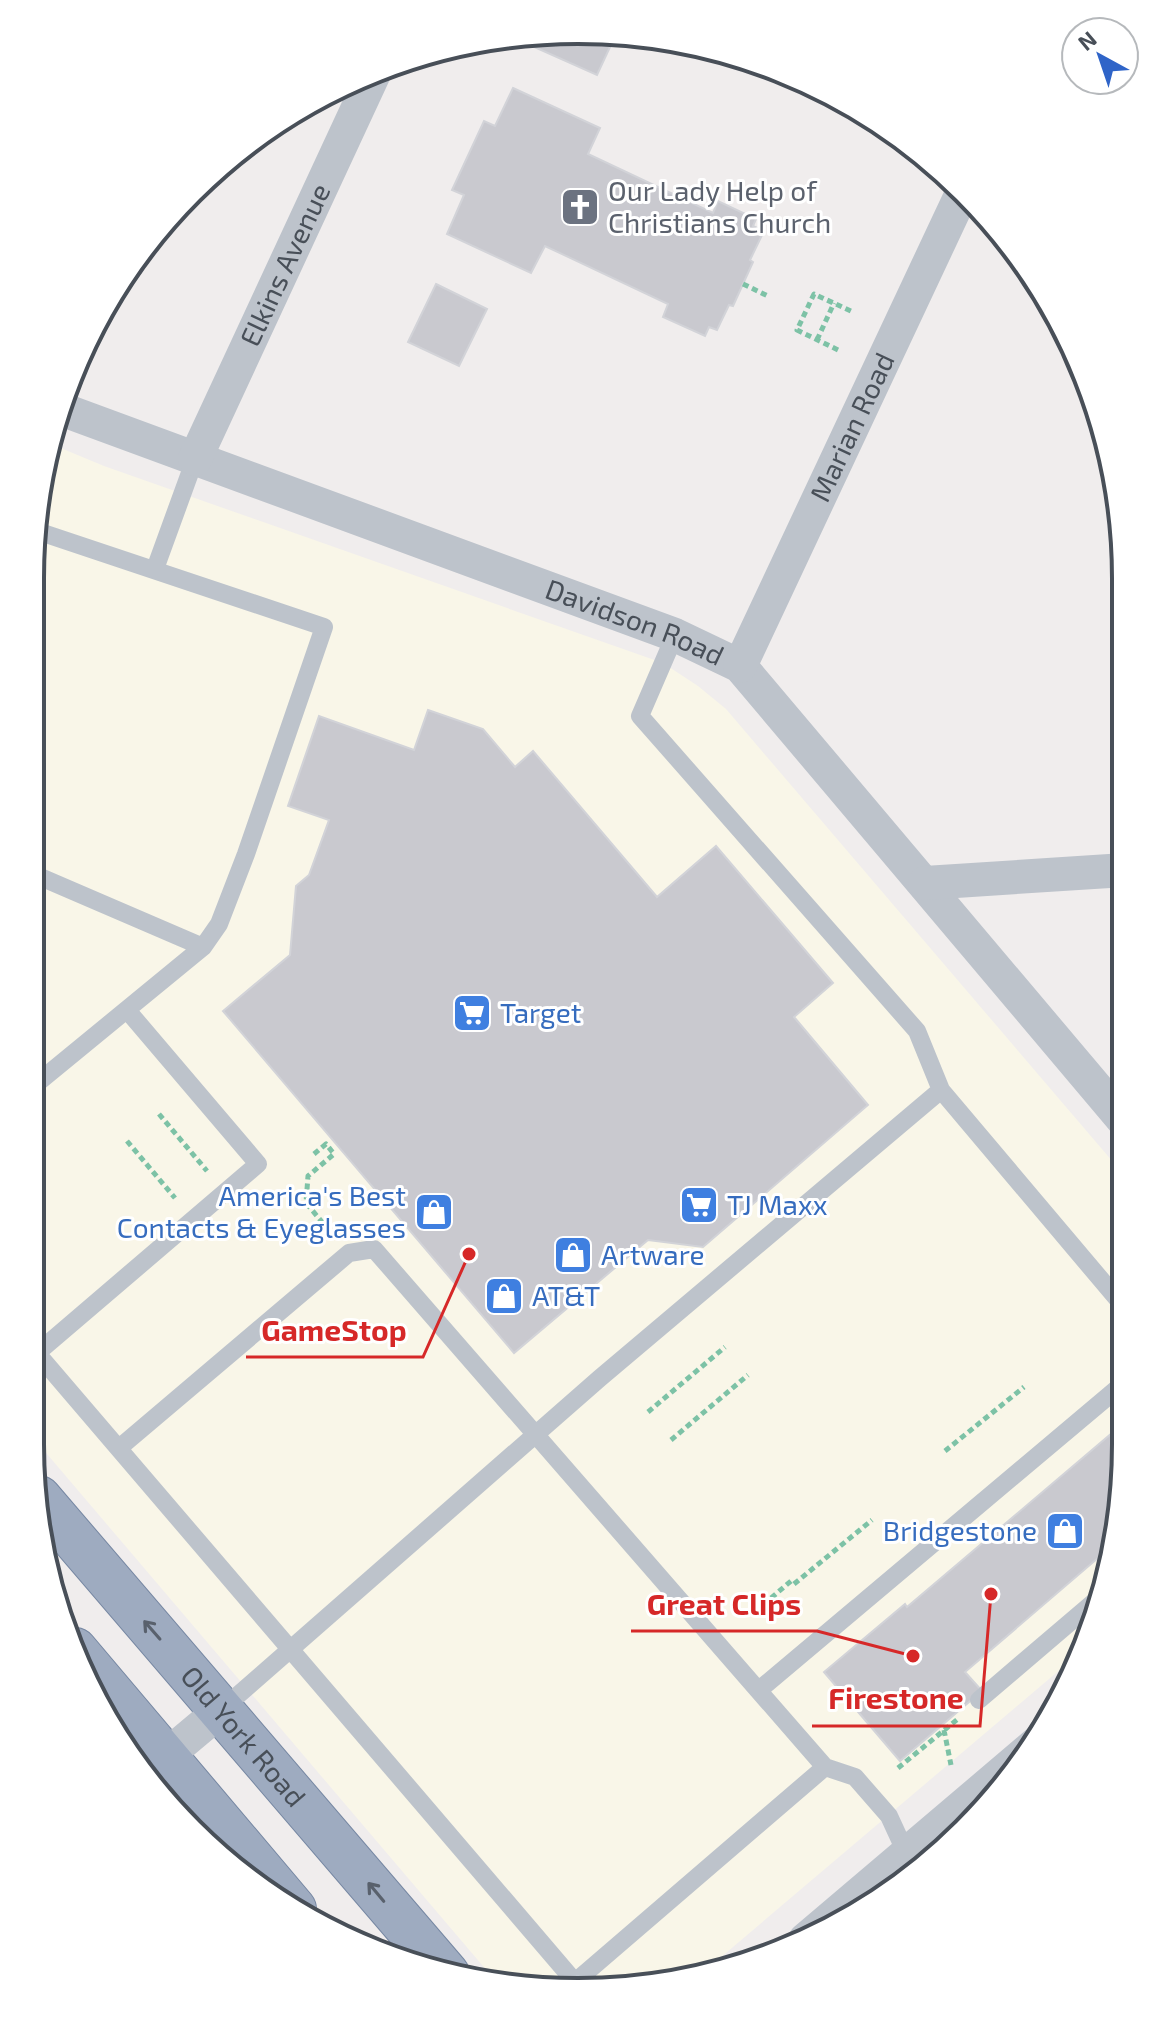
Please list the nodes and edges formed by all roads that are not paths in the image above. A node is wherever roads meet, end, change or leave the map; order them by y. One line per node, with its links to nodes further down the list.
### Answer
1 (367, 88): 4 (street, Elkins Avenue)
2 (958, 202): 8 (street, Marian Road)
3 (71, 411): 4 (street, Davidson Road)
4 (195, 459): 6 (lane); 7 (street, Davidson Road)
5 (46, 534): 6 (lane)
6 (155, 569): 12 (lane)
7 (675, 635): 8 (street, Davidson Road); 15 (lane)
8 (740, 666): 11 (street, Davidson Road)
9 (1112, 871): 11 (street)
10 (44, 879): 12 (lane)
11 (925, 883): 16 (street, Davidson Road)
12 (203, 947): 13 (lane)
13 (127, 1010): 14 (lane); 18 (lane)
14 (44, 1078)
15 (941, 1090): 17 (lane); 21 (lane)
16 (1112, 1106)
17 (1112, 1293)
18 (44, 1341)
19 (44, 1361): 22 (lane)
20 (1112, 1393): 26 (lane)
21 (535, 1437): 22 (lane); 25 (lane); 26 (lane)
22 (119, 1448): 25 (lane)
23 (48, 1509): 29 (highway, Old York Road, one-way to 23)
24 (1086, 1608): 27 (lane)
25 (291, 1651): 29 (lane); 39 (lane)
26 (759, 1690): 30 (lane)
27 (979, 1700)
28 (114, 1708): 31 (highway)
29 (221, 1710): 31 (street); 38 (highway, Old York Road, one-way to 29)
30 (825, 1767): 34 (lane); 40 (lane)
31 (155, 1768): 36 (highway)
32 (970, 1807): 33 (street)
33 (919, 1854)
34 (912, 1861)
35 (906, 1865): 37 (street)
36 (255, 1869)
37 (888, 1879)
38 (433, 1958)
39 (571, 1978)
40 (580, 1978)

